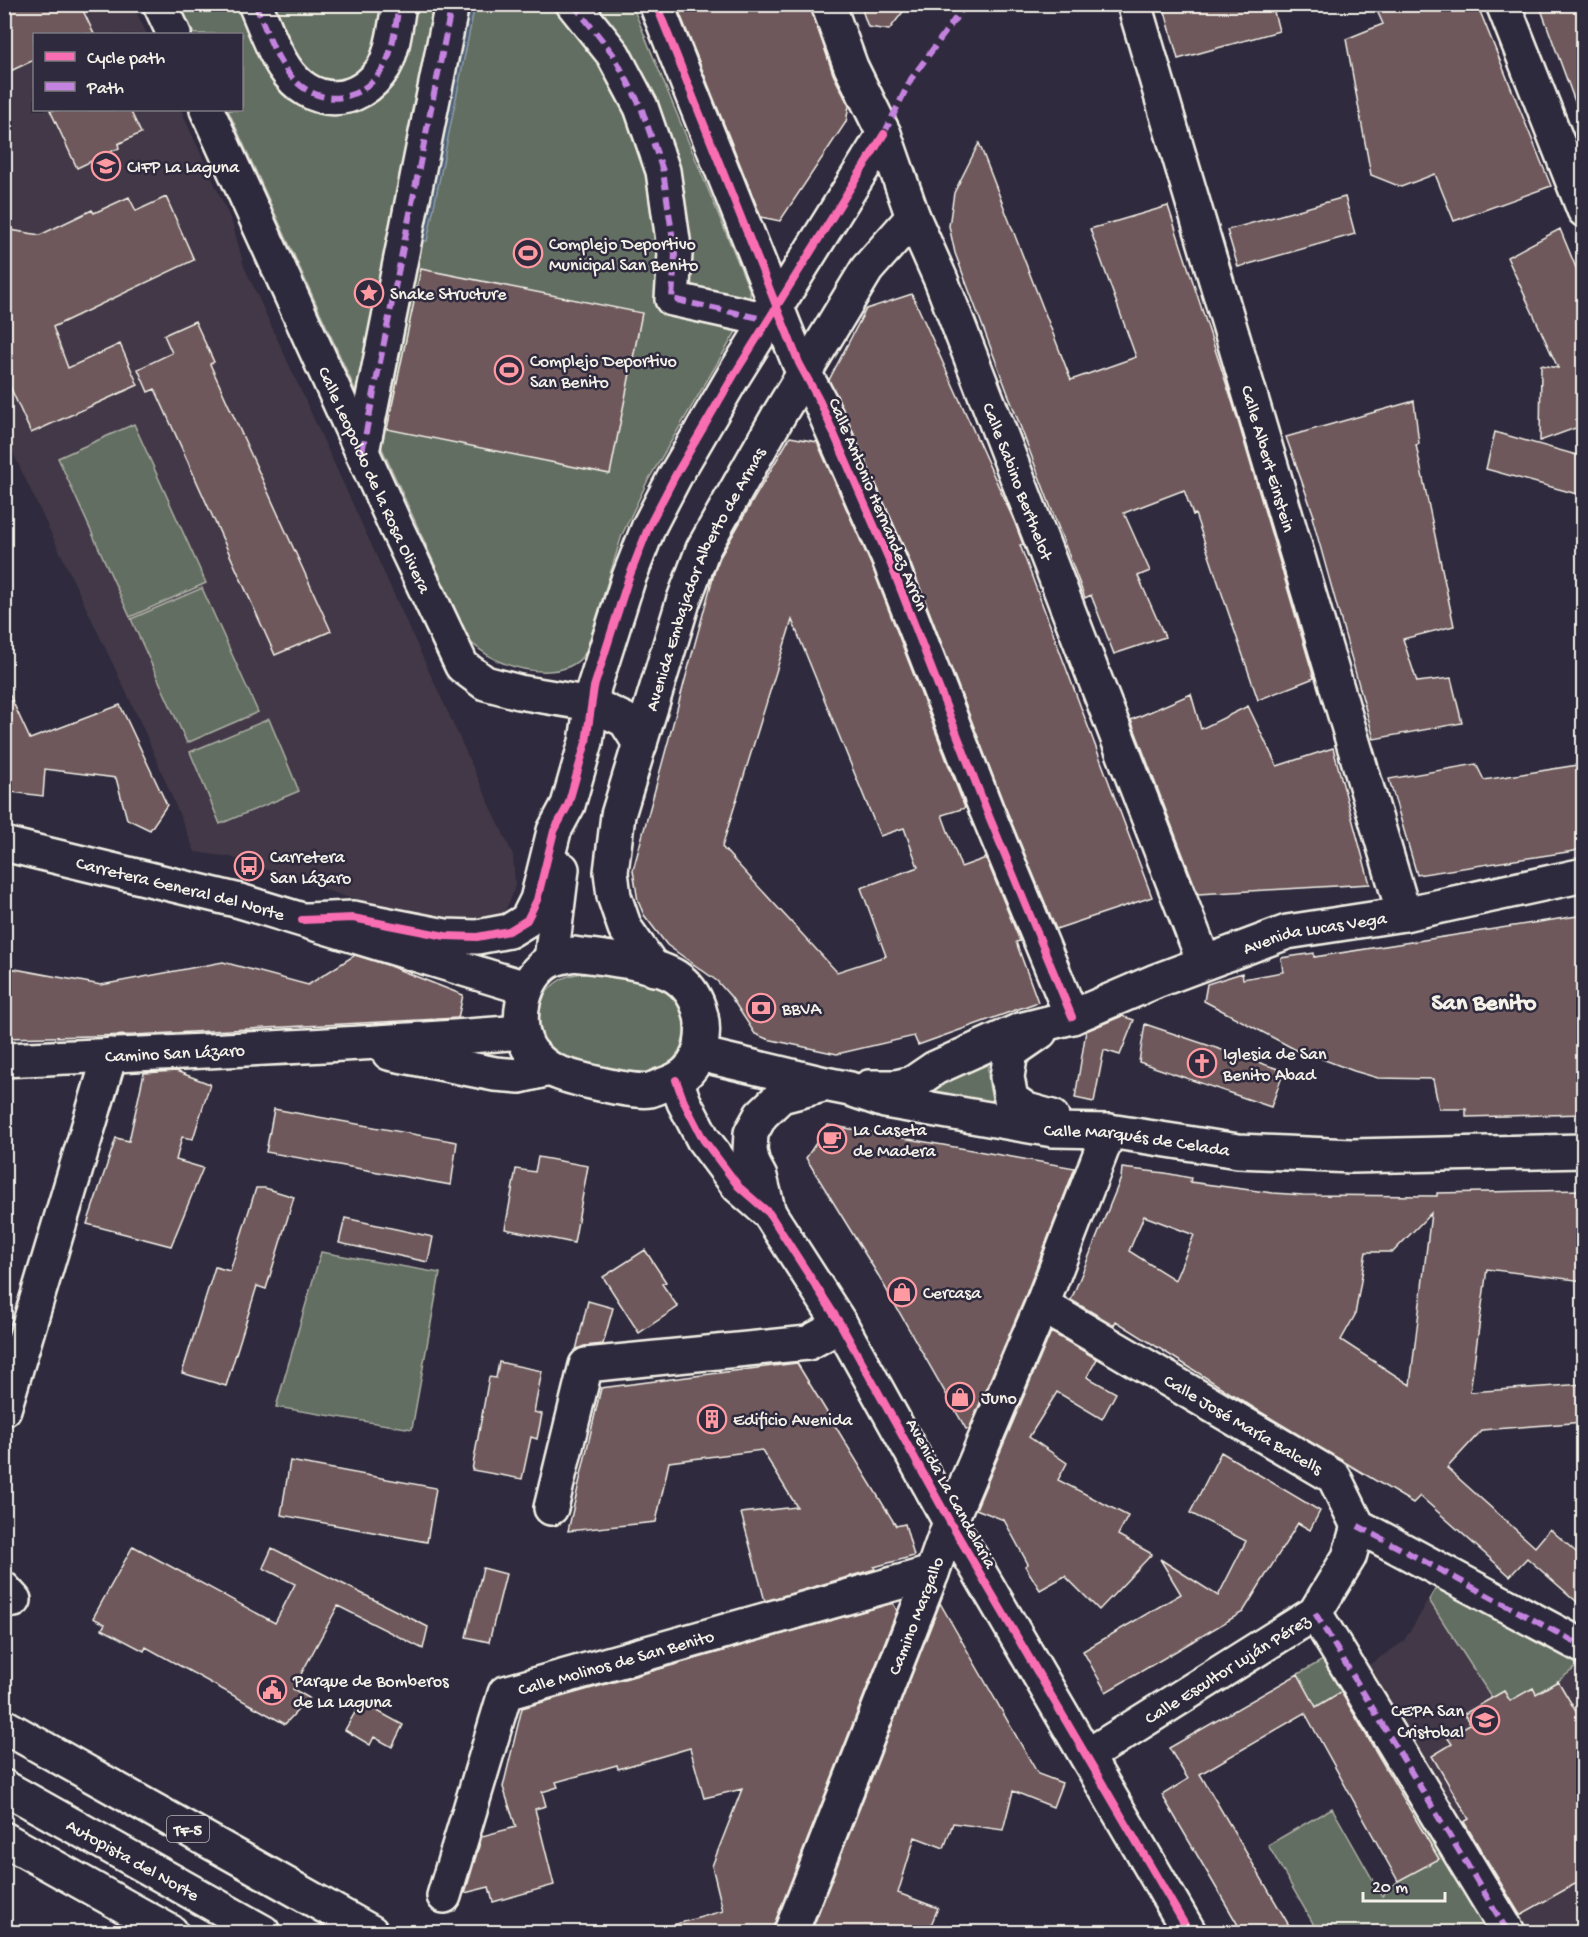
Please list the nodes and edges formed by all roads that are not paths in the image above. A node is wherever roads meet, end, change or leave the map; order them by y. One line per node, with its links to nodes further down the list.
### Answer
1 (160, 4): 10 (main road)
2 (255, 4): 3 (main road)
3 (399, 4)
4 (452, 4): 17 (main road)
5 (573, 4): 15 (main road)
6 (656, 4): 15 (main road, Calle Antonio Hernandez Arrón)
7 (828, 4): 12 (main road, Calle Sabino Berthelot)
8 (1134, 4): 23 (main road, Calle Albert Einstein)
9 (1503, 4): 13 (main road)
10 (174, 33)
11 (207, 111): 17 (main road, Calle Leopoldo de la Rosa Olivera)
12 (884, 134): 14 (main road, Calle Sabino Berthelot); 15 (main road)
13 (1584, 210)
14 (913, 217): 16 (main road, Avenida Embajador Alberto de Armas); 26 (main road, Calle Sabino Berthelot)
15 (772, 313): 16 (main road, Calle Antonio Hernandez Arrón); 18 (main road)
16 (804, 375): 19 (main road, Avenida Embajador Alberto de Armas); 29 (main road, Calle Antonio Hernandez Arrón)
17 (362, 452): 18 (main road, Calle Leopoldo de la Rosa Olivera)
18 (591, 704): 19 (main road, Calle Leopoldo de la Rosa Olivera); 20 (main road)
19 (640, 744): 27 (main road, Avenida Embajador Alberto de Armas)
20 (568, 805): 24 (main road); 25 (main road)
21 (4, 844): 24 (main road, Carretera General del Norte)
22 (1584, 875): 23 (main road, Avenida Lucas Vega)
23 (1404, 914): 26 (main road, Avenida Lucas Vega)
24 (302, 920): 28 (main road, Carretera General del Norte)
25 (551, 960): 27 (main road); 28 (main road)
26 (1204, 962): 29 (main road, Avenida Lucas Vega)
27 (654, 969): 32 (main road)
28 (526, 988): 30 (main road)
29 (1064, 1020): 37 (main road, Avenida Lucas Vega); 38 (main road, Avenida Lucas Vega)
30 (522, 1032): 31 (main road, Camino San Lázaro); 35 (main road)
31 (346, 1045): 33 (main road, Camino San Lázaro); 35 (main road, Camino San Lázaro)
32 (699, 1054): 36 (main road); 37 (main road, Calle Marqués de Celada)
33 (110, 1055): 34 (main road, Camino San Lázaro); 43 (main road)
34 (4, 1060)
35 (550, 1069): 36 (main road)
36 (676, 1080): 40 (main road, Avenida La Candelaria)
37 (837, 1087): 38 (main road, Calle Marqués de Celada); 40 (main road)
38 (1109, 1131): 39 (main road, Calle Marqués de Celada); 41 (main road, Camino Margallo)
39 (1584, 1151)
40 (769, 1213): 42 (main road, Avenida La Candelaria)
41 (1042, 1305): 45 (main road, Camino Margallo); 46 (main road, Calle José María Balcells)
42 (841, 1325): 44 (main road); 45 (main road, Avenida La Candelaria)
43 (4, 1408)
44 (551, 1508)
45 (950, 1522): 47 (main road, Camino Margallo); 51 (main road, Avenida La Candelaria)
46 (1358, 1526): 48 (main road, Calle Escultor Luján Pérez); 49 (main road)
47 (932, 1573): 54 (main road, Calle Molinos de San Benito); 58 (main road, Camino Margallo)
48 (1315, 1613): 51 (main road, Calle Escultor Luján Pérez); 60 (main road)
49 (1584, 1647)
50 (4, 1726): 57 (main road, TF-5)
51 (1087, 1756): 59 (main road, Avenida La Candelaria)
52 (4, 1787): 56 (main road, Autopista del Norte)
53 (4, 1839): 55 (main road)
54 (444, 1896)
55 (171, 1932)
56 (263, 1932)
57 (371, 1932)
58 (791, 1932)
59 (1189, 1932)
60 (1508, 1932)

